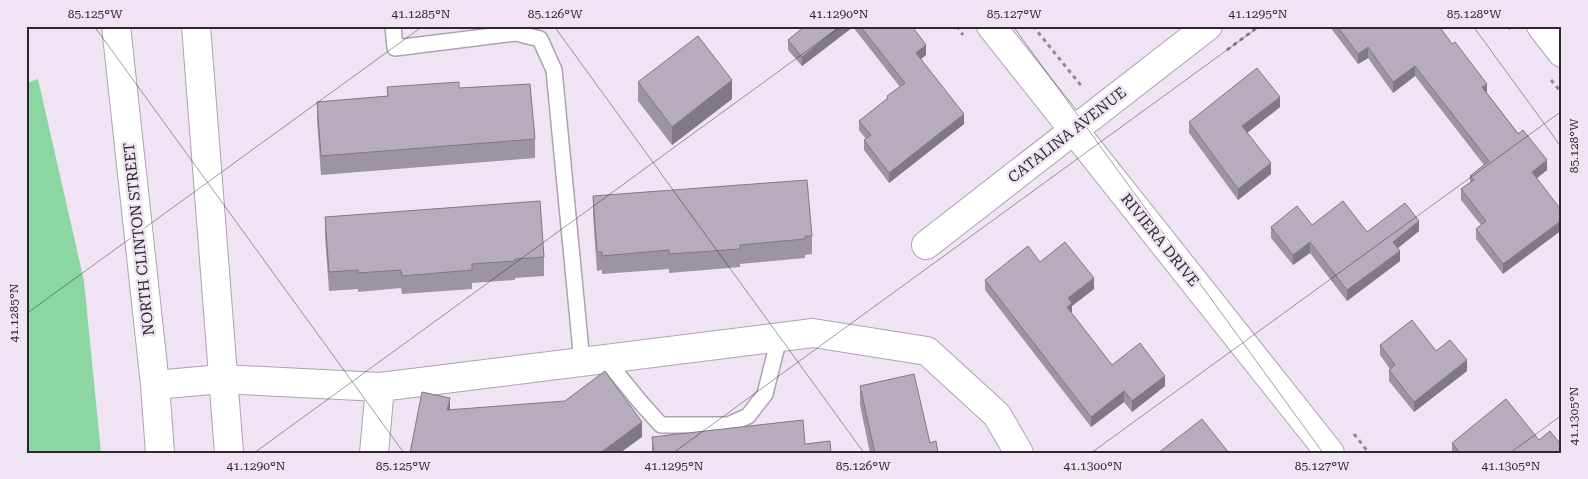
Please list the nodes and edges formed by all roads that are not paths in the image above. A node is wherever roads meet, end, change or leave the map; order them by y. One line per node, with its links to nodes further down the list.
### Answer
1 (116, 26): 14 (street, NORTH CLINTON STREET)
2 (196, 26): 13 (street)
3 (393, 26): 7 (lane)
4 (991, 26): 9 (street, RIVIERA DRIVE)
5 (1208, 26): 9 (street, CATALINA AVENUE)
6 (1541, 26): 8 (street)
7 (536, 33): 12 (lane)
8 (1562, 52)
9 (1073, 131): 10 (street, CATALINA AVENUE); 20 (street, RIVIERA DRIVE)
10 (926, 245)
11 (779, 338): 12 (street); 12 (lane); 19 (street)
12 (594, 360): 15 (street)
13 (222, 379): 14 (street); 15 (street); 17 (street)
14 (155, 384): 16 (street, NORTH CLINTON STREET)
15 (380, 387): 18 (street)
16 (160, 453)
17 (229, 453)
18 (374, 453)
19 (1019, 453)
20 (1330, 453)

